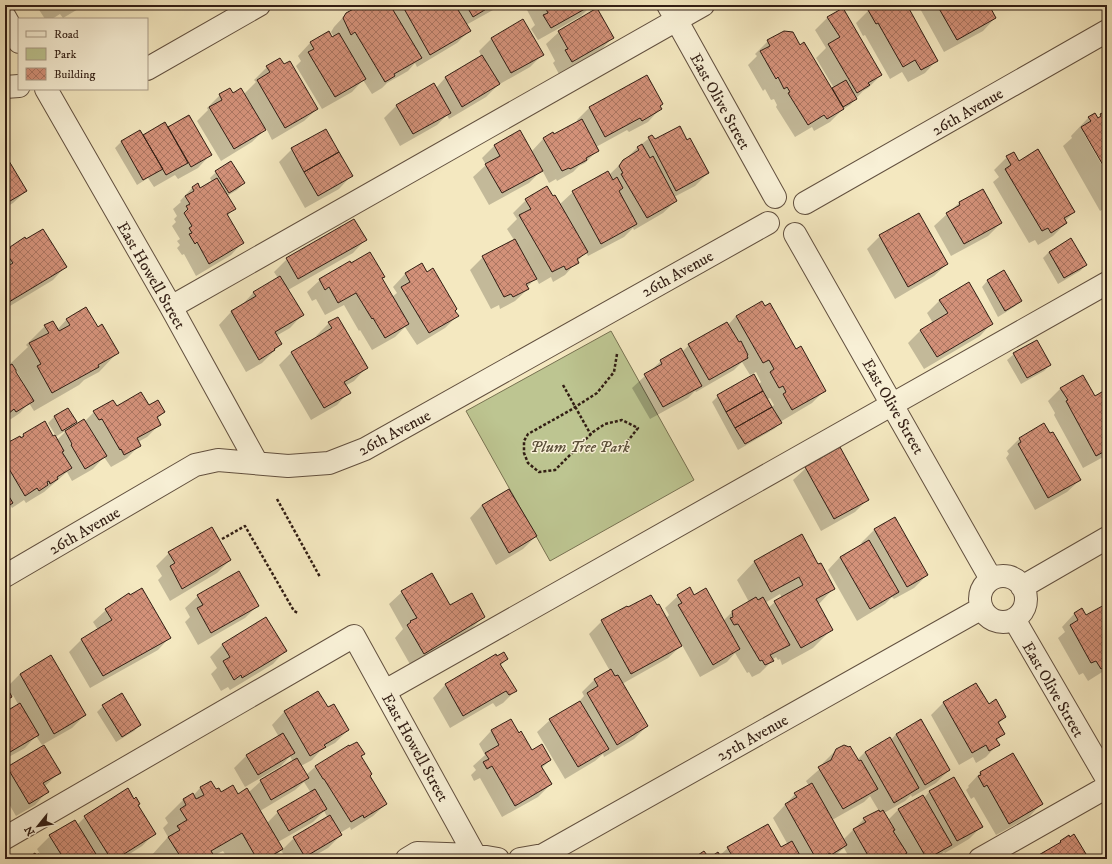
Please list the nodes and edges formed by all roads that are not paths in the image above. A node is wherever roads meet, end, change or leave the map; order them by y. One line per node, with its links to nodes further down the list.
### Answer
1 (259, 5): 7 (street)
2 (703, 5): 3 (street)
3 (672, 13): 11 (street, East Olive Street); 16 (street)
4 (5, 17): 6 (street)
5 (1107, 31): 12 (street, 26th Avenue)
6 (18, 40)
7 (148, 68)
8 (18, 86): 9 (street)
9 (5, 87)
10 (47, 90): 16 (street, East Howell Street)
11 (775, 197): 12 (street); 13 (street)
12 (805, 203): 14 (street)
13 (768, 223): 14 (street); 18 (street, 26th Avenue)
14 (795, 234): 17 (street, East Olive Street)
15 (1107, 283): 17 (street)
16 (171, 307): 18 (street, East Howell Street)
17 (893, 404): 21 (street, East Olive Street); 25 (street)
18 (257, 463): 20 (street, 26th Avenue)
19 (1107, 538): 22 (street)
20 (5, 576)
21 (991, 579): 22 (street); 23 (street)
22 (1022, 587): 24 (street)
23 (982, 608): 24 (street); 32 (street, 25th Avenue)
24 (1014, 619): 26 (street, East Olive Street)
25 (385, 691): 28 (street, East Howell Street); 29 (street, East Howell Street)
26 (1107, 779)
27 (1107, 787): 33 (street)
28 (5, 838)
29 (476, 857): 30 (street); 31 (street)
30 (407, 859)
31 (498, 859)
32 (520, 859)
33 (980, 859)

